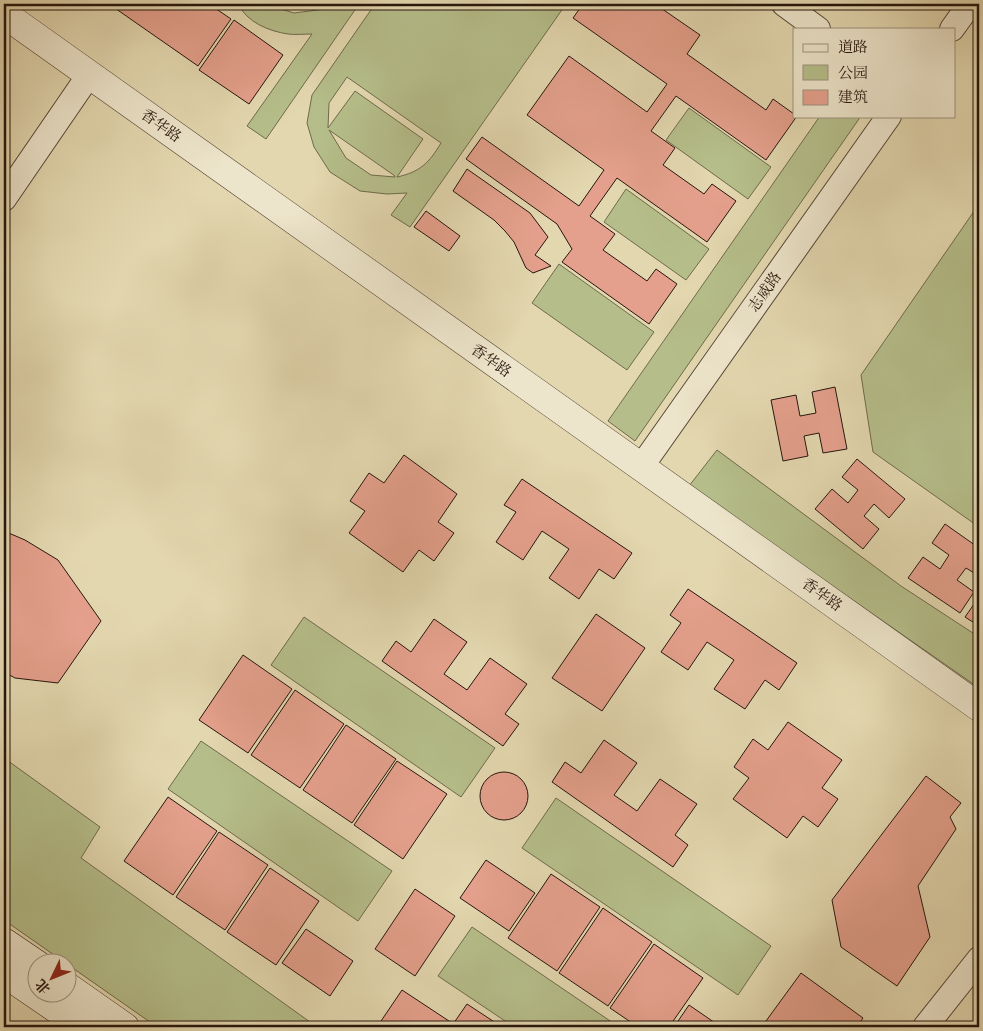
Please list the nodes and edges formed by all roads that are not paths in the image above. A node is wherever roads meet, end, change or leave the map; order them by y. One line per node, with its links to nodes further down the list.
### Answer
1 (784, 4): 4 (street)
2 (970, 4): 5 (street)
3 (4, 14): 6 (street, 香华路)
4 (817, 28)
5 (953, 28)
6 (89, 75): 8 (street); 9 (street, 香华路)
7 (888, 118): 9 (street, 志威路)
8 (4, 199)
9 (641, 467): 10 (street, 香华路)
10 (979, 707)
11 (4, 942): 12 (street)
12 (28, 959)
13 (979, 960): 18 (street)
14 (4, 973): 16 (street)
15 (78, 994): 17 (street)
16 (83, 1027)
17 (125, 1027)
18 (925, 1027)

